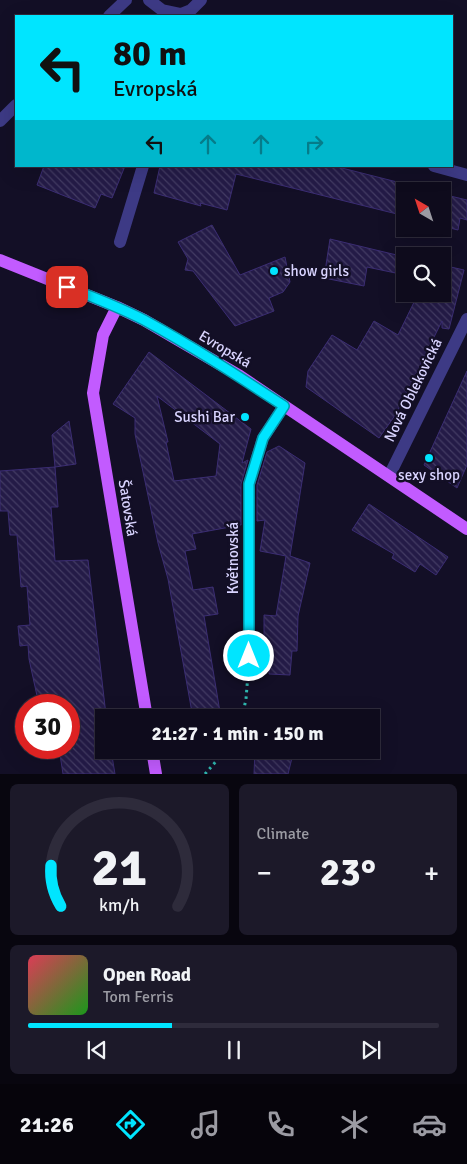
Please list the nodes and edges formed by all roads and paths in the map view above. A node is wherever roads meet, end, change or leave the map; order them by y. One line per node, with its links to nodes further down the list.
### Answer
1 (126, 0): 4 (street)
2 (149, 0): 5 (street)
3 (201, 0): 5 (street)
4 (110, 15)
5 (181, 15)
6 (15, 106): 7 (street)
7 (0, 121)
8 (143, 167): 11 (street)
9 (438, 167): 10 (street)
10 (467, 175)
11 (120, 242)
12 (0, 260): 13 (main road, Evropská)
13 (117, 307): 15 (main road, Evropská); 19 (main road, Šatovská)
14 (467, 319): 16 (street, Nová Oblekovická)
15 (284, 406): 16 (main road, Evropská); 18 (street, Květnovská)
16 (389, 476): 17 (main road, Evropská)
17 (467, 529)
18 (249, 656): 20 (path)
19 (145, 709)
20 (244, 709)
21 (154, 759): 23 (main road)
22 (218, 759): 24 (path)
23 (156, 774)
24 (205, 774)

